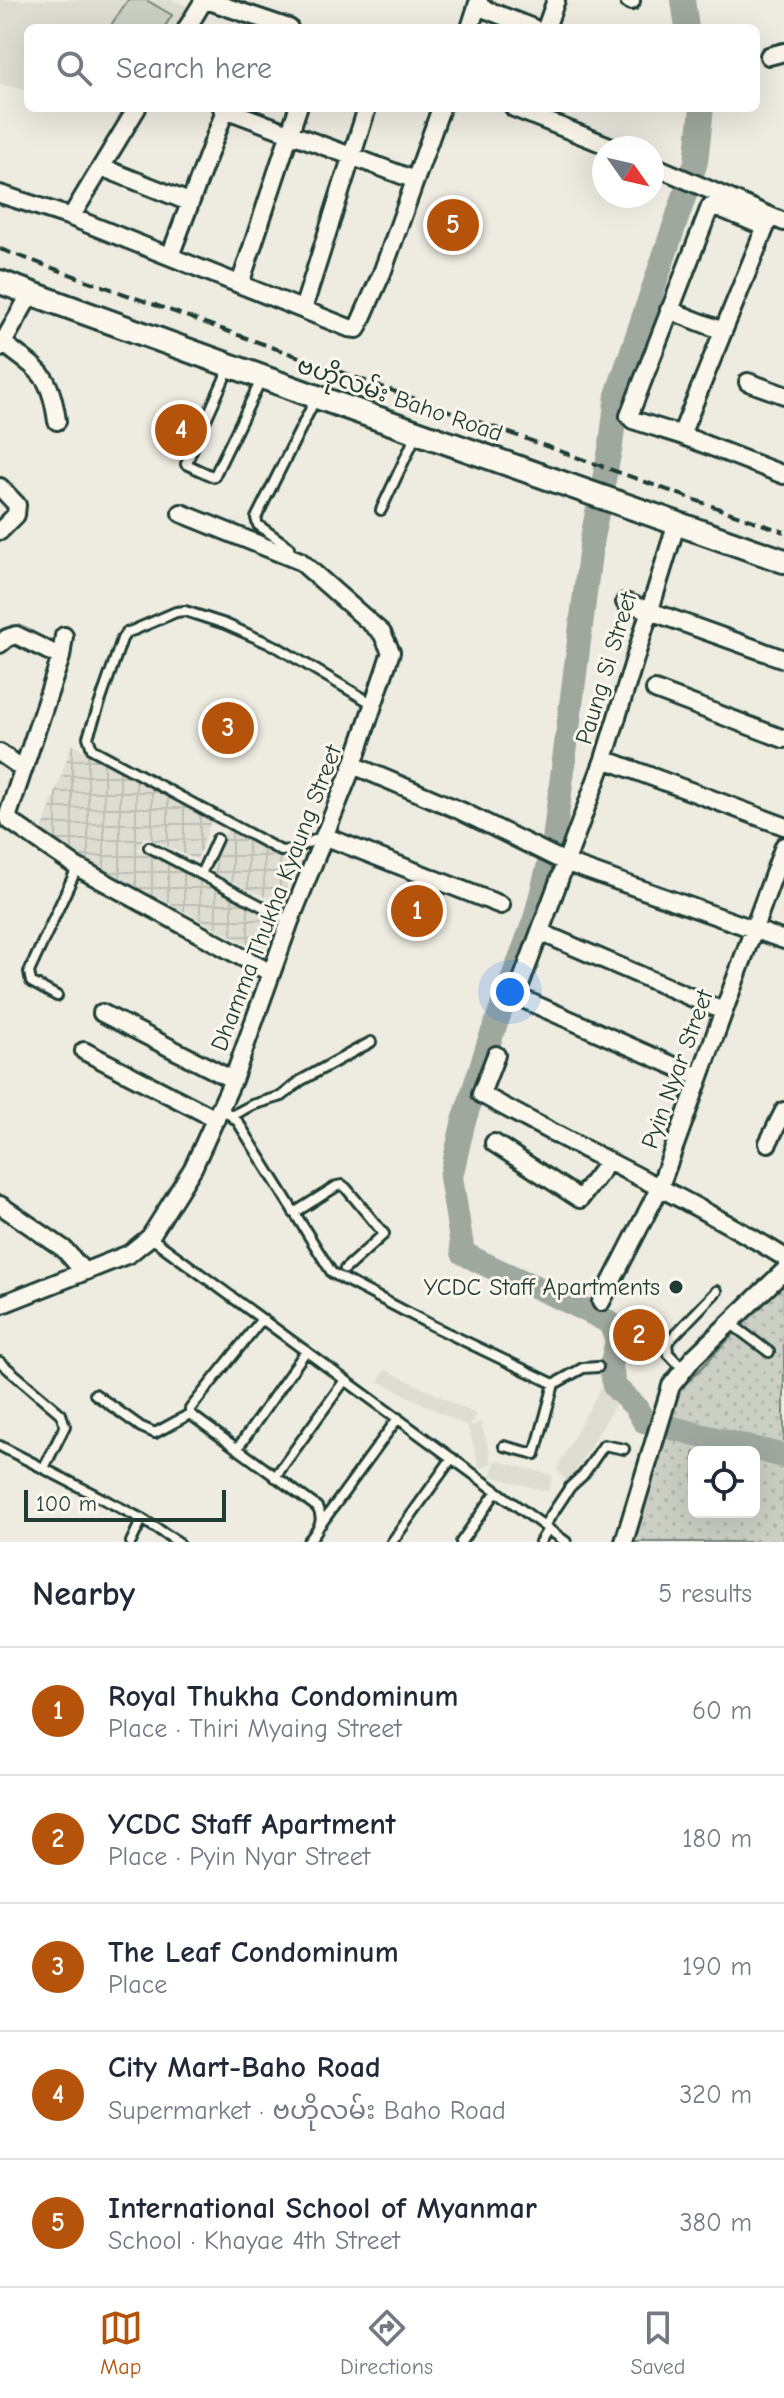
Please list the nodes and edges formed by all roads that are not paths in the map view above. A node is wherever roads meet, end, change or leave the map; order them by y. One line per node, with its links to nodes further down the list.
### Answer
1 (205, 0): 4 (street); 5 (street)
2 (556, 0): 8 (street)
3 (478, 3): 6 (street); 7 (street)
4 (256, 23)
5 (190, 24)
6 (471, 24)
7 (524, 24)
8 (547, 24)
9 (135, 112): 19 (street)
10 (223, 112): 23 (street)
11 (234, 112): 16 (street)
12 (297, 112): 16 (street)
13 (366, 112): 18 (street)
14 (440, 112): 21 (street)
15 (524, 112): 17 (street)
16 (289, 133): 18 (street); 28 (street)
17 (592, 139)
18 (353, 157): 21 (street); 30 (street)
19 (101, 167): 23 (street); 24 (street)
20 (664, 170): 25 (street)
21 (415, 180): 30 (street)
22 (0, 194): 24 (street)
23 (189, 202): 26 (street)
24 (71, 217): 26 (street)
25 (776, 221): 31 (street); 32 (street)
26 (170, 256): 28 (street)
27 (0, 282): 29 (main road, ဗဟိုလမ်း Baho Road)
28 (240, 284): 30 (street)
29 (31, 293): 33 (street); 34 (main road, ဗဟိုလမ်း Baho Road)
30 (303, 309)
31 (669, 310): 32 (street); 42 (street)
32 (723, 331): 42 (street)
33 (1, 346): 40 (street)
34 (230, 366): 35 (main road, ဗဟိုလမ်း Baho Road); 35 (lane)
35 (262, 378): 38 (main road, ဗဟိုလမ်း Baho Road)
36 (748, 382): 37 (street)
37 (784, 394): 39 (street)
38 (317, 397): 41 (main road, ဗဟိုလမ်း Baho Road); 49 (lane)
39 (779, 413)
40 (57, 421)
41 (418, 432): 45 (lane); 47 (main road, ဗဟိုလမ်း Baho Road)
42 (681, 435): 43 (street)
43 (784, 475)
44 (0, 487): 48 (street)
45 (381, 510)
46 (181, 513): 49 (street, Dhamma Thukha Kyaung Street)
47 (677, 522): 50 (main road, ဗဟိုလမ်း Baho Road); 52 (street, Paung Si Street)
48 (0, 531)
49 (290, 556): 58 (street, Dhamma Thukha Kyaung Street)
50 (784, 561)
51 (625, 602): 52 (street)
52 (649, 611): 56 (street); 61 (street, Paung Si Street)
53 (64, 636): 55 (street)
54 (0, 644): 55 (street)
55 (61, 657): 63 (street)
56 (784, 659)
57 (655, 690): 59 (street)
58 (373, 705): 62 (street, Dhamma Thukha Kyaung Street); 65 (lane)
59 (784, 739)
60 (0, 753): 63 (street)
61 (604, 759): 64 (street); 69 (street, Paung Si Street)
62 (353, 765): 65 (street, Dhamma Thukha Kyaung Street); 69 (street)
63 (22, 768): 70 (street)
64 (784, 826)
65 (324, 836): 72 (street); 73 (street, Dhamma Thukha Kyaung Street)
66 (217, 839): 71 (lane)
67 (784, 846): 74 (street, Pyin Nyar Street)
68 (149, 847): 71 (lane)
69 (556, 857): 74 (street); 75 (street)
70 (77, 867): 77 (street); 78 (lane)
71 (201, 874): 73 (lane)
72 (501, 905)
73 (290, 921): 77 (street, Dhamma Thukha Kyaung Street)
74 (754, 931): 76 (street); 79 (street, Pyin Nyar Street)
75 (540, 932): 79 (street); 84 (street)
76 (784, 940)
77 (271, 973): 85 (street, Dhamma Thukha Kyaung Street)
78 (57, 996)
79 (723, 1011): 84 (street, Pyin Nyar Street)
80 (102, 1013): 85 (street)
81 (371, 1042): 87 (lane)
82 (84, 1051): 87 (street)
83 (496, 1055): 90 (street)
84 (699, 1077): 91 (street, Pyin Nyar Street)
85 (233, 1080): 87 (street, Dhamma Thukha Kyaung Street)
86 (784, 1111): 89 (street)
87 (223, 1114): 93 (lane); 94 (street, Dhamma Thukha Kyaung Street)
88 (494, 1143): 90 (street)
89 (768, 1143)
90 (608, 1162): 91 (street)
91 (659, 1189): 95 (street); 100 (street, Pyin Nyar Street)
92 (0, 1205): 98 (street)
93 (294, 1213): 96 (lane); 110 (lane)
94 (150, 1237): 98 (street, Dhamma Thukha Kyaung Street); 102 (lane)
95 (784, 1257)
96 (345, 1269)
97 (784, 1271): 103 (street)
98 (84, 1272): 101 (street, Dhamma Thukha Kyaung Street)
99 (717, 1291): 108 (lane)
100 (601, 1302)
101 (0, 1305)
102 (262, 1319): 104 (lane); 112 (lane)
103 (730, 1323): 105 (lane); 108 (street)
104 (306, 1351): 109 (lane); 116 (lane)
105 (769, 1352)
106 (0, 1362): 119 (lane)
107 (598, 1367): 110 (lane)
108 (684, 1370): 132 (street)
109 (345, 1380): 113 (lane); 120 (lane)
110 (554, 1384): 115 (lane)
111 (95, 1394): 112 (lane)
112 (190, 1414): 116 (lane)
113 (398, 1418): 118 (lane); 123 (lane)
114 (0, 1446): 119 (lane)
115 (504, 1446)
116 (237, 1449): 120 (lane)
117 (624, 1449): 124 (lane)
118 (452, 1458): 121 (lane); 128 (lane)
119 (44, 1468): 122 (lane)
120 (275, 1477): 123 (lane)
121 (497, 1491): 124 (lane); 129 (lane)
122 (142, 1519): 125 (lane); 126 (lane)
123 (321, 1524): 127 (lane)
124 (546, 1527): 130 (lane); 131 (lane)
125 (131, 1542)
126 (178, 1542)
127 (308, 1542)
128 (392, 1542)
129 (461, 1542)
130 (540, 1542)
131 (566, 1542)
132 (624, 1542)

